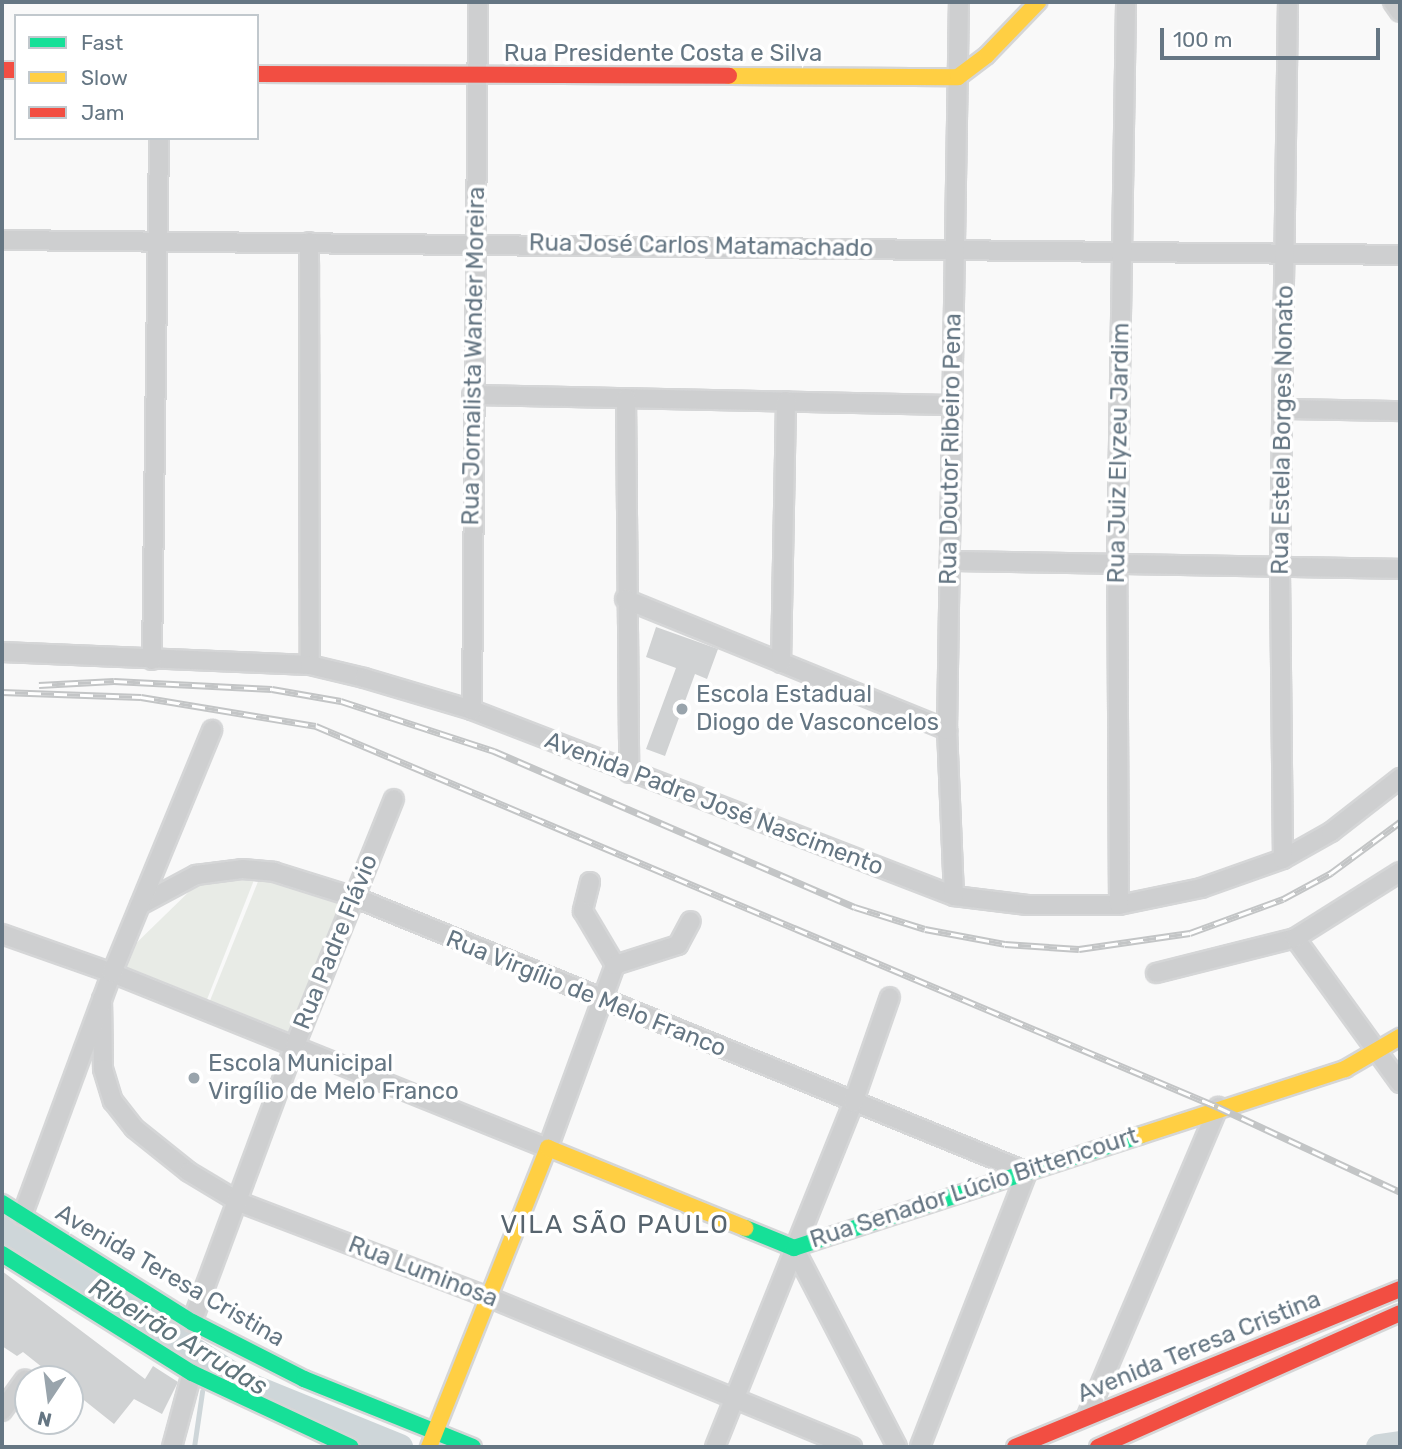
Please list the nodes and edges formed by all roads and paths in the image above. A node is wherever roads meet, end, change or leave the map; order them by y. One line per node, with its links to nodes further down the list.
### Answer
1 (478, 2): 9 (street, Rua Jornalista Wander Moreira)
2 (959, 2): 10 (street, Rua Doutor Ribeiro Pena)
3 (1038, 2): 10 (street)
4 (1126, 2): 17 (street, Rua Juiz Elyzeu Jardim)
5 (1288, 2): 18 (street, Rua Estela Borges Nonato)
6 (1393, 2): 7 (street)
7 (1400, 12)
8 (259, 74): 9 (street, Rua Presidente Costa e Silva)
9 (477, 76): 10 (street, Rua Presidente Costa e Silva); 15 (street, Rua Jornalista Wander Moreira)
10 (958, 77): 16 (street, Rua Doutor Ribeiro Pena)
11 (159, 140): 13 (street)
12 (2, 240): 13 (street, Rua José Carlos Matamachado)
13 (157, 241): 14 (street, Rua José Carlos Matamachado); 32 (street)
14 (309, 242): 15 (street, Rua José Carlos Matamachado); 34 (street)
15 (475, 244): 16 (street, Rua José Carlos Matamachado); 20 (street, Rua Jornalista Wander Moreira)
16 (954, 250): 17 (street, Rua José Carlos Matamachado); 23 (street, Rua Doutor Ribeiro Pena)
17 (1122, 251): 18 (street, Rua José Carlos Matamachado); 27 (street, Rua Juiz Elyzeu Jardim)
18 (1285, 253): 19 (street, Rua José Carlos Matamachado); 24 (street, Rua Estela Borges Nonato)
19 (1400, 255)
20 (472, 396): 21 (street); 35 (street, Rua Jornalista Wander Moreira)
21 (626, 398): 22 (street); 30 (street)
22 (786, 401): 23 (street); 33 (street)
23 (952, 405): 26 (street, Rua Doutor Ribeiro Pena)
24 (1284, 409): 25 (street); 28 (street, Rua Estela Borges Nonato)
25 (1400, 411)
26 (950, 561): 27 (street); 37 (street, Rua Doutor Ribeiro Pena)
27 (1117, 565): 28 (street); 47 (street, Rua Juiz Elyzeu Jardim)
28 (1280, 566): 29 (street); 41 (street, Rua Estela Borges Nonato)
29 (1400, 569)
30 (625, 598): 33 (street); 38 (street)
31 (2, 652): 32 (street, Avenida Padre José Nascimento)
32 (152, 660): 34 (street, Avenida Padre José Nascimento)
33 (781, 663): 37 (street)
34 (310, 665): 35 (street, Avenida Padre José Nascimento)
35 (472, 710): 38 (street, Avenida Padre José Nascimento)
36 (212, 730): 46 (street)
37 (947, 730): 44 (street, Rua Doutor Ribeiro Pena)
38 (629, 773): 44 (street, Avenida Padre José Nascimento)
39 (1400, 778): 41 (street, Avenida Padre José Nascimento)
40 (394, 799): 45 (street, Rua Padre Flávio)
41 (1283, 859): 47 (street, Avenida Padre José Nascimento)
42 (1400, 872): 50 (street)
43 (590, 883): 51 (street)
44 (954, 896): 47 (street, Avenida Padre José Nascimento)
45 (354, 897): 46 (street, Rua Virgílio de Melo Franco); 56 (street, Rua Virgílio de Melo Franco); 58 (street, Rua Padre Flávio)
46 (140, 905): 52 (street)
47 (1119, 905)
48 (691, 921): 51 (street)
49 (2, 934): 52 (street, Rua Senador Lúcio Bittencourt)
50 (1295, 938): 53 (street); 59 (street)
51 (615, 965): 56 (street)
52 (112, 972): 55 (street); 58 (street, Rua Senador Lúcio Bittencourt)
53 (1156, 973)
54 (890, 997): 61 (street)
55 (102, 999): 65 (street, Rua Luminosa); 67 (street)
56 (602, 1002): 61 (street, Rua Virgílio de Melo Franco); 63 (street)
57 (1400, 1037): 59 (street, Rua Senador Lúcio Bittencourt)
58 (295, 1045): 63 (street, Rua Senador Lúcio Bittencourt); 65 (street, Rua Padre Flávio)
59 (1377, 1054): 60 (street); 62 (street, Rua Senador Lúcio Bittencourt)
60 (1400, 1083)
61 (853, 1103): 64 (street, Rua Virgílio de Melo Franco); 68 (street)
62 (1218, 1107): 64 (street, Rua Senador Lúcio Bittencourt); 78 (street)
63 (548, 1148): 68 (street, Rua Senador Lúcio Bittencourt); 71 (street)
64 (1027, 1172): 68 (street, Rua Senador Lúcio Bittencourt); 86 (street)
65 (239, 1202): 71 (street, Rua Luminosa); 73 (street, Rua Padre Flávio)
66 (2, 1203): 67 (street, Avenida Teresa Cristina)
67 (22, 1216): 73 (street, Avenida Teresa Cristina)
68 (794, 1248): 76 (street); 85 (street)
69 (2, 1254): 74 (street)
70 (1400, 1289): 78 (street, Avenida Teresa Cristina)
71 (488, 1297): 76 (street, Rua Luminosa); 79 (street)
72 (1400, 1313): 88 (street, Avenida Teresa Cristina)
73 (192, 1322): 79 (street, Avenida Teresa Cristina)
74 (192, 1373): 80 (street); 81 (street)
75 (14, 1394): 77 (street)
76 (734, 1397): 83 (street); 84 (street, Rua Luminosa)
77 (2, 1411)
78 (1087, 1416): 87 (street, Avenida Teresa Cristina)
79 (432, 1440): 82 (street, Avenida Teresa Cristina)
80 (172, 1447)
81 (351, 1447)
82 (473, 1447)
83 (715, 1447)
84 (852, 1447)
85 (897, 1447)
86 (920, 1447)
87 (1015, 1447)
88 (1098, 1447)

